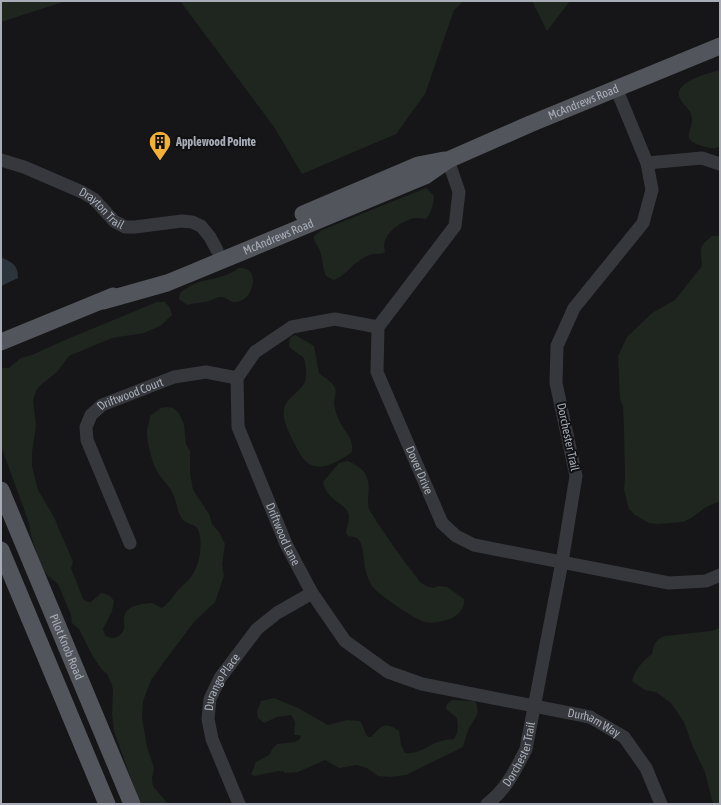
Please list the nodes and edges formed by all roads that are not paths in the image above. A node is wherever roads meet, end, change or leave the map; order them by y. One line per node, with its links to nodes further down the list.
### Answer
1 (720, 46): 2 (main road, McAndrews Road)
2 (616, 88): 4 (main road, McAndrews Road); 5 (street, Dorchester Trail)
3 (1, 160): 7 (street, Drayton Trail)
4 (448, 160): 7 (main road, McAndrews Road); 8 (main road, McAndrews Road); 9 (street)
5 (647, 163): 6 (street); 15 (street, Dorchester Trail)
6 (720, 164)
7 (217, 250): 8 (main road, McAndrews Road)
8 (103, 301): 10 (main road, McAndrews Road)
9 (378, 326): 11 (street); 15 (street, Dover Drive)
10 (1, 342)
11 (237, 378): 13 (street, Driftwood Court); 17 (street, Driftwood Lane)
12 (1, 490): 20 (main road, Pilot Knob Road)
13 (130, 543)
14 (1, 550): 19 (main road, Pilot Knob Road)
15 (562, 562): 16 (street, Dover Drive); 18 (street, Dorchester Trail)
16 (720, 575)
17 (312, 593): 18 (street, Driftwood Lane); 21 (street, Durango Place)
18 (534, 705): 22 (street, Dorchester Trail); 23 (street, Durham Way)
19 (107, 804)
20 (132, 804)
21 (239, 804)
22 (487, 804)
23 (661, 804)

